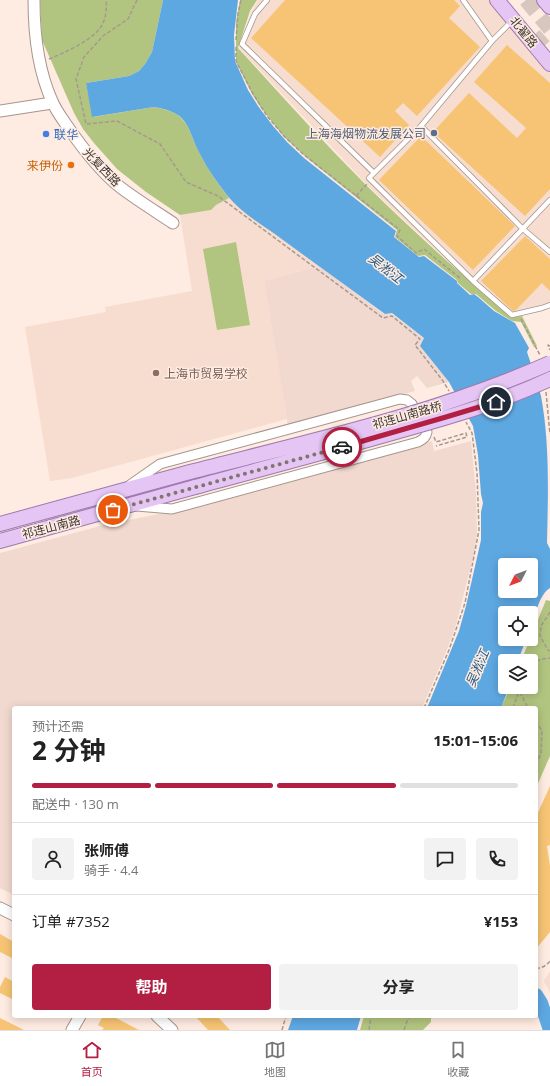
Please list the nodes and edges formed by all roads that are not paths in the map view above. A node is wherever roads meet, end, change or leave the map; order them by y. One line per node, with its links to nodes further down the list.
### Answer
1 (34, 0): 10 (street, 光复西路)
2 (267, 0): 13 (lane)
3 (463, 0): 8 (lane)
4 (497, 0): 7 (main road, 北翟路)
5 (544, 0): 6 (main road)
6 (550, 7)
7 (513, 19): 8 (lane); 9 (main road, 北翟路)
8 (492, 41): 12 (lane)
9 (550, 64)
10 (52, 103): 11 (street); 15 (street, 光复西路)
11 (0, 111)
12 (421, 126): 13 (lane); 16 (lane)
13 (374, 173): 18 (lane)
14 (550, 200): 16 (lane)
15 (173, 223)
16 (523, 229): 17 (lane); 18 (lane)
17 (550, 252)
18 (472, 281): 19 (lane)
19 (550, 305)
20 (546, 362): 22 (main road, 祁连山南路桥, bridge)
21 (547, 381): 23 (main road, 祁连山南路桥, bridge)
22 (190, 472): 24 (main road, 祁连山南路)
23 (195, 487): 25 (main road, 祁连山南路)
24 (123, 491): 25 (street); 26 (main road, 祁连山南路)
25 (128, 506): 27 (main road, 祁连山南路)
26 (0, 524)
27 (0, 541)
28 (0, 908): 29 (street)
29 (12, 914)
30 (79, 1018): 32 (street)
31 (159, 1018): 33 (street)
32 (72, 1030)
33 (172, 1030)

